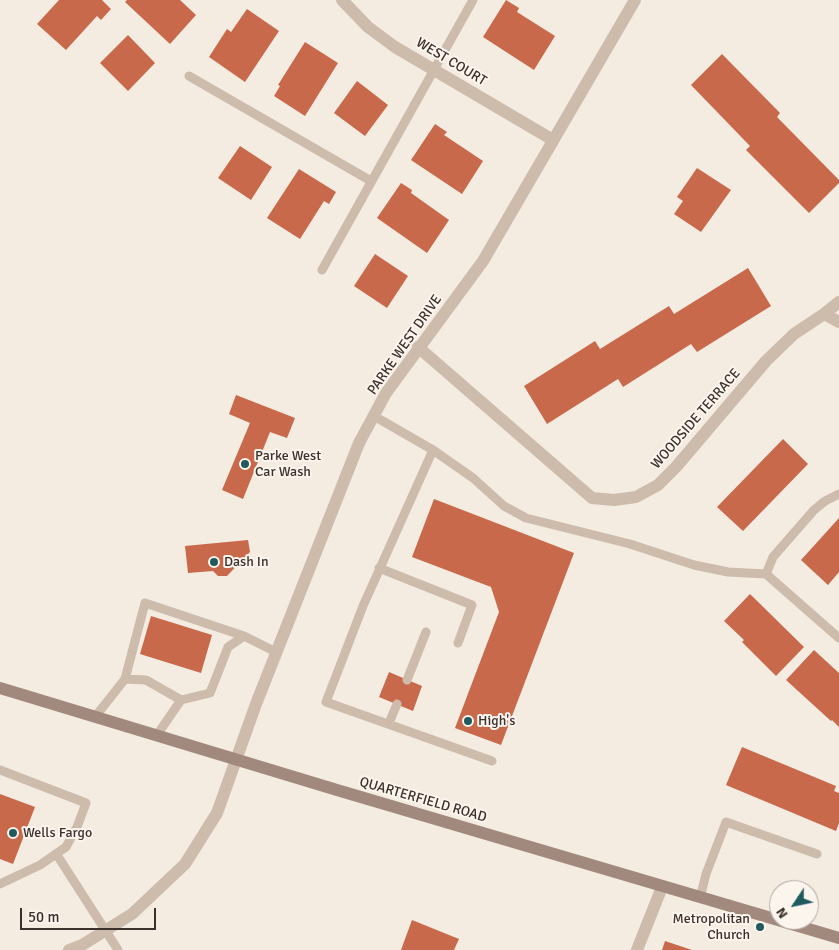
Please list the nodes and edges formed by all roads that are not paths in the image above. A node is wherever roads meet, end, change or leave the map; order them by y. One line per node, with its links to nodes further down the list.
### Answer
1 (342, 0): 4 (street, WEST COURT)
2 (473, 0): 4 (lane)
3 (635, 0): 6 (street, PARKE WEST DRIVE)
4 (434, 70): 6 (street, WEST COURT); 7 (lane)
5 (189, 76): 7 (lane)
6 (554, 140): 12 (street, PARKE WEST DRIVE)
7 (372, 181): 8 (lane)
8 (322, 270)
9 (839, 302): 10 (street, WOODSIDE TERRACE)
10 (824, 314): 11 (street); 12 (street, WOODSIDE TERRACE)
11 (839, 322)
12 (418, 347): 13 (street, PARKE WEST DRIVE)
13 (374, 416): 14 (lane); 22 (street, PARKE WEST DRIVE)
14 (433, 450): 16 (lane); 17 (lane)
15 (839, 494): 17 (lane)
16 (379, 568): 21 (lane); 29 (lane)
17 (766, 574): 20 (lane)
18 (426, 632): 24 (lane)
19 (244, 636): 22 (lane); 23 (lane); 26 (lane)
20 (839, 638)
21 (458, 643)
22 (276, 652): 31 (street, PARKE WEST DRIVE)
23 (125, 679): 26 (lane); 28 (lane)
24 (407, 680)
25 (0, 688): 28 (main road, QUARTERFIELD ROAD)
26 (181, 700): 30 (lane)
27 (397, 704): 29 (lane)
28 (95, 717): 30 (main road, QUARTERFIELD ROAD)
29 (389, 723): 32 (lane)
30 (157, 735): 31 (main road, QUARTERFIELD ROAD)
31 (236, 759): 37 (main road, QUARTERFIELD ROAD); 39 (street, PARKE WEST DRIVE)
32 (492, 761)
33 (0, 770): 35 (lane)
34 (817, 854): 38 (lane)
35 (57, 855): 36 (lane); 39 (lane)
36 (0, 884)
37 (662, 887): 38 (main road, QUARTERFIELD ROAD); 43 (street)
38 (700, 898): 40 (main road, QUARTERFIELD ROAD)
39 (106, 931): 41 (street, PARKE WEST DRIVE); 42 (lane)
40 (839, 938)
41 (69, 950)
42 (118, 950)
43 (637, 950)

